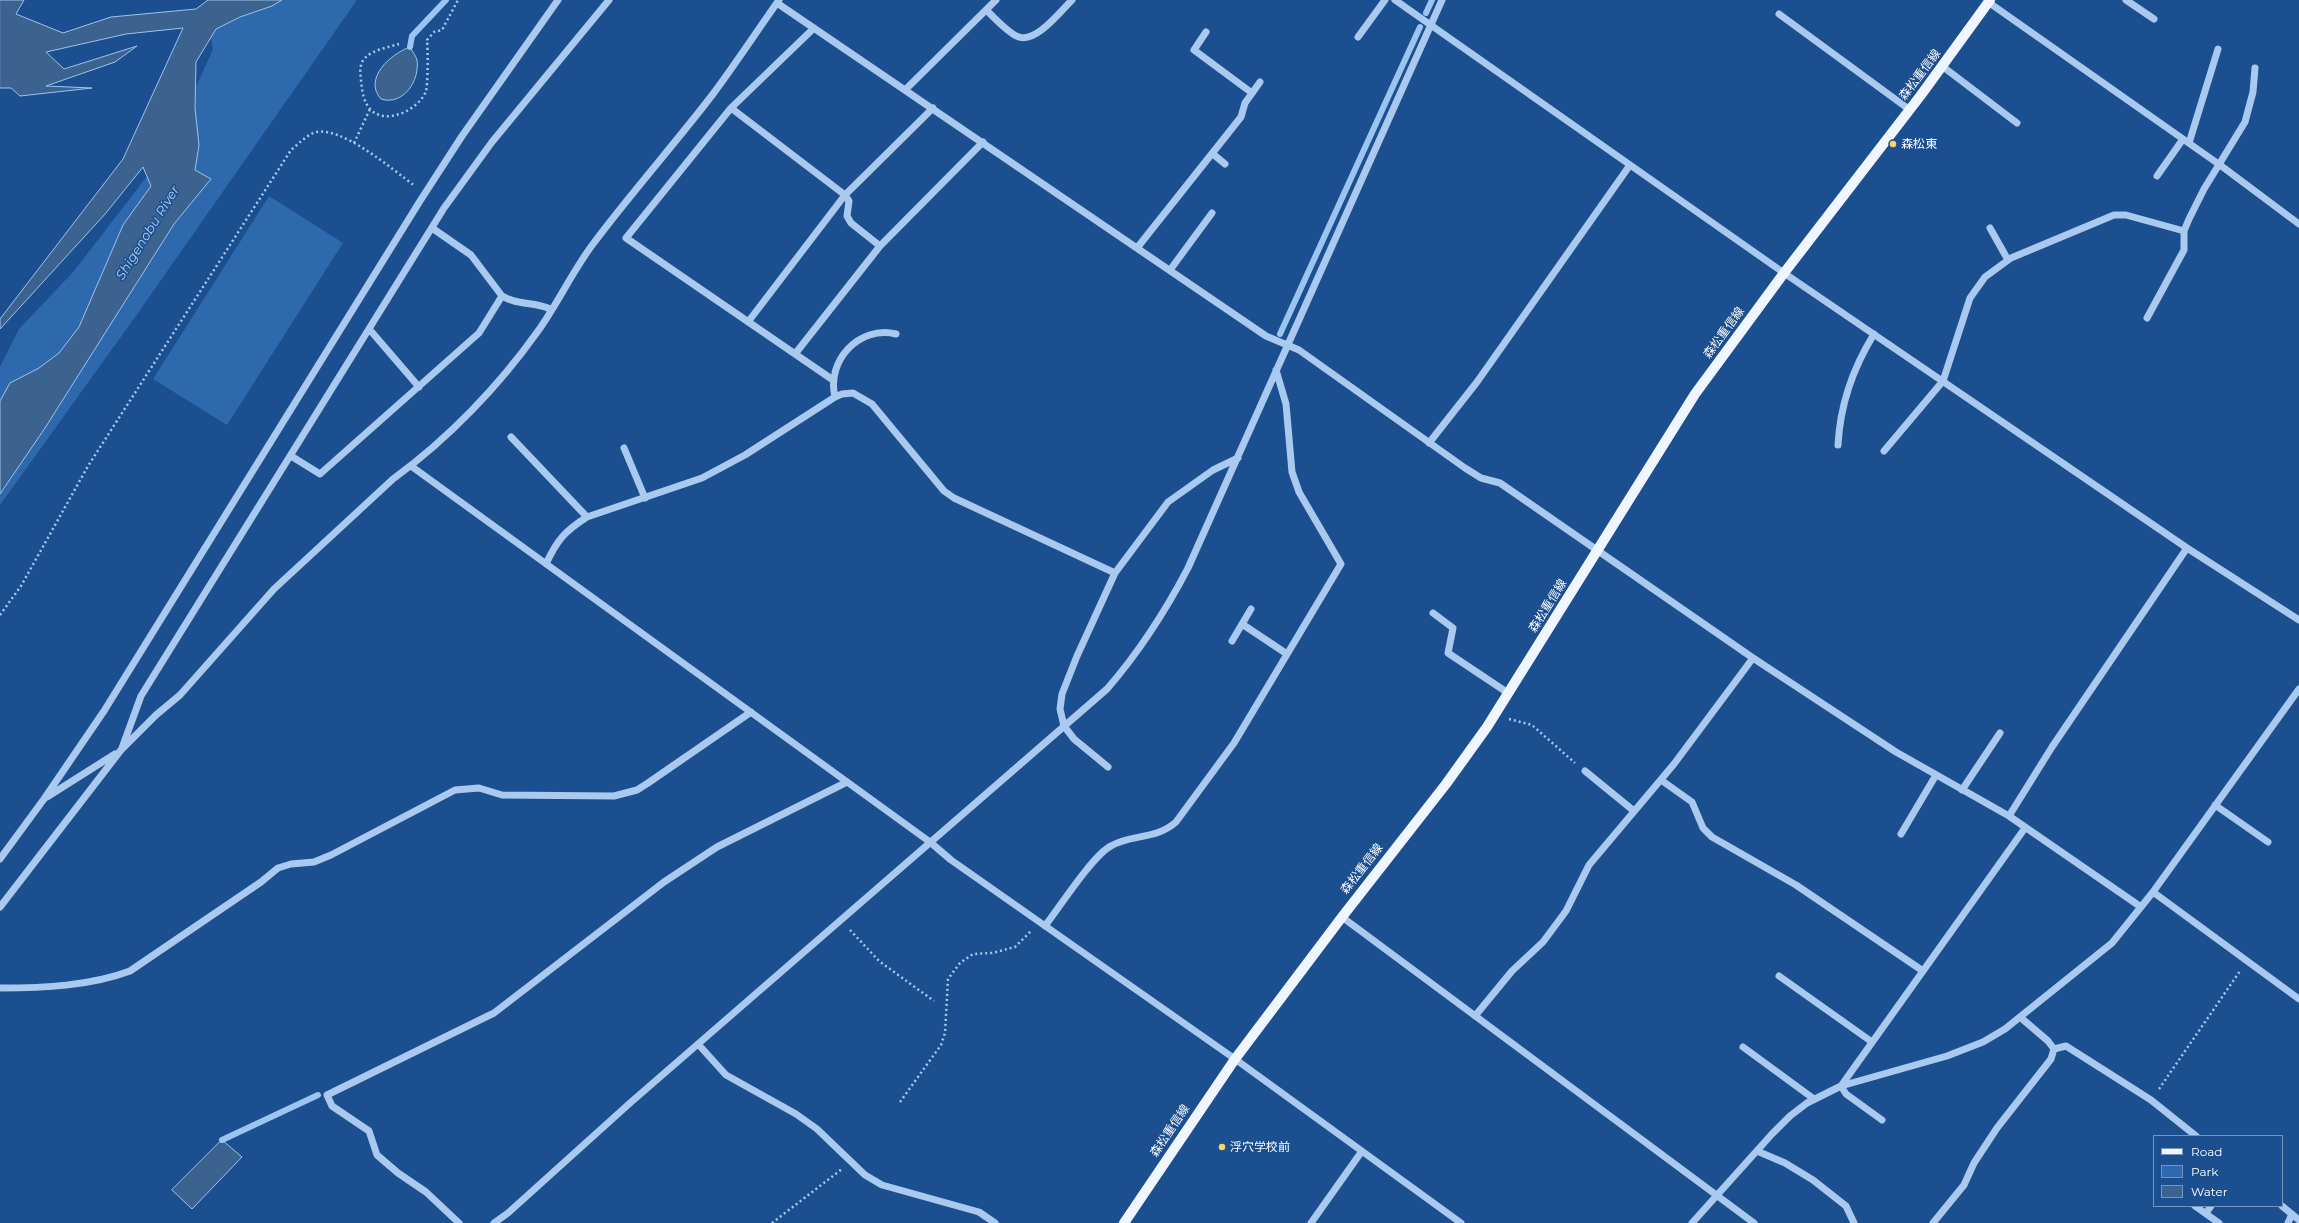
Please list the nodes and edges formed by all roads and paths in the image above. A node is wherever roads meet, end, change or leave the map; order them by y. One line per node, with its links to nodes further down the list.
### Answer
1 (458, 0): 28 (path)
2 (558, 0): 39 (street)
3 (609, 0): 43 (street)
4 (996, 0): 12 (street)
5 (1072, 0): 12 (street)
6 (1385, 0): 18 (street)
7 (1395, 0): 15 (street)
8 (1442, 0): 15 (street)
9 (2126, 0): 14 (street)
10 (778, 1): 16 (street); 52 (street)
11 (1989, 1): 21 (main road, 森松重信線); 31 (street)
12 (986, 10): 24 (street)
13 (1779, 14): 29 (street)
14 (2154, 19)
15 (1431, 26): 36 (street); 58 (street)
16 (814, 28): 24 (street); 26 (street)
17 (1206, 32): 25 (street)
18 (1358, 38)
19 (399, 44): 28 (path)
20 (2218, 49): 31 (street)
21 (1942, 66): 29 (main road, 森松重信線); 30 (street)
22 (2255, 68): 37 (street)
23 (1260, 82): 25 (street)
24 (905, 90): 27 (street)
25 (1252, 93): 34 (street)
26 (731, 108): 40 (street); 54 (street)
27 (933, 108): 32 (street); 40 (street)
28 (370, 109): 33 (path)
29 (1910, 110): 50 (main road, 森松重信線)
30 (2017, 123)
31 (2186, 141): 37 (street); 38 (street)
32 (983, 142): 46 (street); 47 (street)
33 (354, 143): 39 (path); 81 (path)
34 (1213, 154): 35 (street); 47 (street)
35 (1226, 164)
36 (1630, 165): 50 (street); 66 (street)
37 (2220, 165): 42 (street); 45 (street)
38 (2157, 176)
39 (425, 193): 100 (street)
40 (845, 196): 46 (street); 54 (street)
41 (1212, 213): 49 (street)
42 (2299, 224)
43 (432, 228): 51 (street); 55 (street)
44 (1990, 228): 48 (street)
45 (2184, 231): 48 (street); 53 (street)
46 (880, 246): 59 (street)
47 (1137, 248): 49 (street)
48 (2008, 260): 62 (street)
49 (1170, 270): 58 (street)
50 (1784, 273): 57 (street); 76 (main road, 森松重信線)
51 (502, 296): 52 (street); 63 (street)
52 (550, 309): 72 (street)
53 (2147, 318)
54 (748, 322): 59 (street)
55 (370, 330): 63 (street); 70 (street)
56 (896, 334): 61 (street)
57 (1874, 334): 62 (street); 67 (street)
58 (1288, 345): 60 (street); 66 (street)
59 (795, 354): 61 (street)
60 (1276, 370): 71 (street); 85 (street)
61 (833, 380): 64 (street)
62 (1943, 381): 69 (street); 75 (street)
63 (419, 387): 70 (street)
64 (835, 397): 73 (street); 78 (street)
65 (511, 437): 74 (street)
66 (1430, 443): 76 (street)
67 (1838, 445)
68 (624, 448): 73 (street)
69 (1884, 451)
70 (291, 456): 93 (street)
71 (1238, 458): 78 (street); 91 (street)
72 (411, 466): 77 (street); 93 (street)
73 (645, 498): 74 (street)
74 (587, 517): 77 (street)
75 (2186, 548): 82 (street); 103 (street)
76 (1597, 550): 86 (street); 88 (main road, 森松重信線)
77 (546, 564): 89 (street)
78 (1115, 573): 91 (street)
79 (1252, 609): 83 (street)
80 (1433, 613): 88 (street)
81 (0, 615)
82 (2299, 620)
83 (1242, 624): 84 (street); 85 (street)
84 (1232, 641)
85 (1287, 654): 114 (street)
86 (1753, 658): 96 (street); 97 (street)
87 (2299, 689): 101 (street)
88 (1508, 693): 90 (main road, 森松重信線)
89 (751, 712): 98 (street); 118 (street)
90 (1494, 716): 95 (path); 112 (main road, 森松重信線)
91 (1064, 726): 94 (street); 106 (street)
92 (2000, 733): 99 (street)
93 (121, 750): 100 (street); 110 (street)
94 (1108, 767)
95 (1584, 771): 102 (street)
96 (1936, 775): 99 (street); 105 (street)
97 (1661, 780): 102 (street); 116 (street)
98 (847, 782): 106 (street); 144 (street)
99 (1962, 790): 103 (street)
100 (44, 799): 108 (street)
101 (2216, 805): 107 (street); 109 (street)
102 (1634, 811): 121 (street)
103 (2009, 816): 104 (street)
104 (2025, 828): 111 (street); 116 (street)
105 (1901, 834)
106 (930, 842): 113 (street); 114 (street)
107 (2268, 842)
108 (0, 859)
109 (2153, 892): 111 (street); 115 (street)
110 (0, 907)
111 (2141, 907): 122 (street)
112 (1342, 917): 121 (street); 127 (main road, 森松重信線)
113 (840, 921): 120 (path); 124 (street)
114 (1042, 924): 127 (street); 131 (path)
115 (2247, 961): 119 (street); 130 (path)
116 (1923, 970): 123 (street)
117 (1779, 976): 123 (street)
118 (0, 988)
119 (2299, 999)
120 (934, 1002)
121 (1475, 1016): 137 (street)
122 (2020, 1018): 126 (street); 128 (street)
123 (1872, 1042): 128 (street)
124 (698, 1044): 136 (street); 145 (street)
125 (1743, 1047): 129 (street)
126 (2054, 1049): 130 (street); 154 (street)
127 (1235, 1059): 135 (street); 148 (main road, 森松重信線)
128 (1841, 1086): 129 (street); 132 (street)
129 (1814, 1099): 134 (street)
130 (2151, 1100): 133 (street)
131 (900, 1102)
132 (1882, 1120)
133 (2195, 1135)
134 (1757, 1151): 137 (street); 153 (street)
135 (1362, 1152): 149 (street); 150 (street)
136 (851, 1162): 146 (path); 147 (street)
137 (1717, 1195): 151 (street); 152 (street)
138 (2196, 1207): 141 (street)
139 (2210, 1207): 141 (street)
140 (2283, 1207): 142 (street)
141 (2206, 1214): 155 (street)
142 (2292, 1214): 143 (street); 156 (street)
143 (2299, 1220)
144 (459, 1223)
145 (494, 1223)
146 (772, 1223)
147 (995, 1223)
148 (1124, 1223)
149 (1312, 1223)
150 (1461, 1223)
151 (1692, 1223)
152 (1754, 1223)
153 (1854, 1223)
154 (1933, 1223)
155 (2219, 1223)
156 (2288, 1223)

